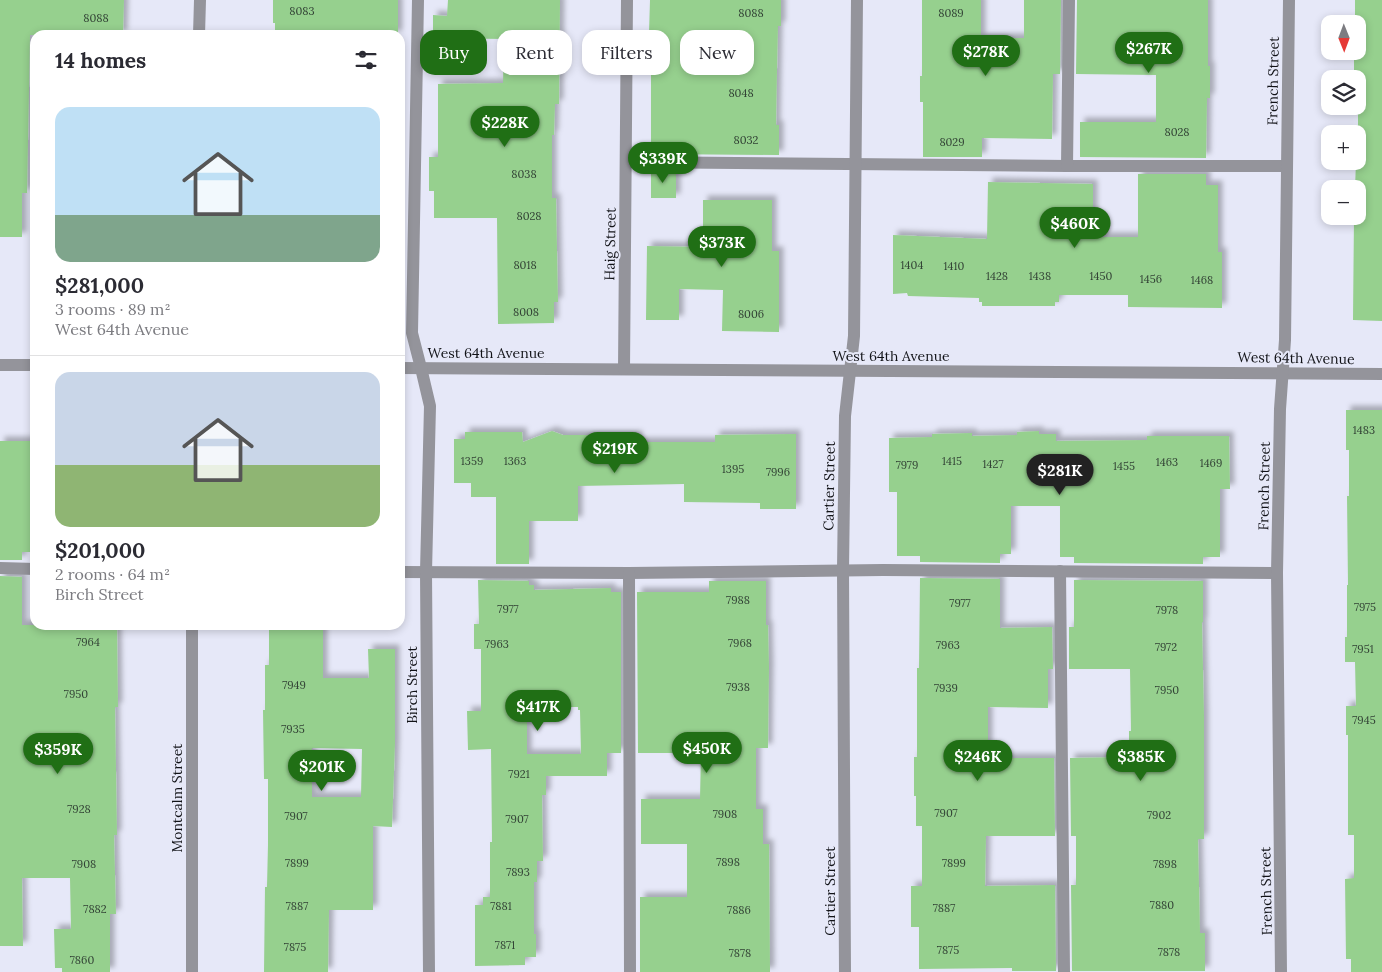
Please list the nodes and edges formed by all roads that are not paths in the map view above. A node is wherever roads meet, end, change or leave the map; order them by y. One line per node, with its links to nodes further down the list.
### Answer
1 (200, 0): 7 (street)
2 (418, 0): 15 (street, Birch Street)
3 (627, 0): 8 (street, Haig Street)
4 (857, 0): 9 (street, Cartier Street)
5 (1070, 0): 10 (street)
6 (1290, 0): 11 (street, French Street)
7 (199, 30)
8 (626, 162): 9 (street); 16 (street, Haig Street)
9 (856, 164): 10 (street); 17 (street, Cartier Street)
10 (1067, 166): 11 (street)
11 (1287, 166): 18 (street, French Street)
12 (0, 365): 13 (street)
13 (30, 365)
14 (405, 368): 15 (street, West 64th Avenue)
15 (421, 368): 16 (street, West 64th Avenue); 25 (street, Birch Street)
16 (624, 369): 17 (street, West 64th Avenue)
17 (850, 371): 18 (street, West 64th Avenue); 22 (street, Cartier Street)
18 (1283, 373): 19 (street, West 64th Avenue); 27 (street, French Street)
19 (1382, 374)
20 (0, 568): 21 (street)
21 (30, 569)
22 (843, 570): 23 (street); 26 (street); 32 (street, Cartier Street)
23 (1060, 571): 27 (street); 33 (street)
24 (405, 572): 25 (street)
25 (426, 572): 26 (street); 30 (street, Birch Street)
26 (629, 573): 31 (street)
27 (1278, 573): 34 (street, French Street)
28 (192, 630): 29 (street, Montcalm Street)
29 (192, 972)
30 (429, 972)
31 (630, 972)
32 (845, 972)
33 (1064, 972)
34 (1281, 972)

